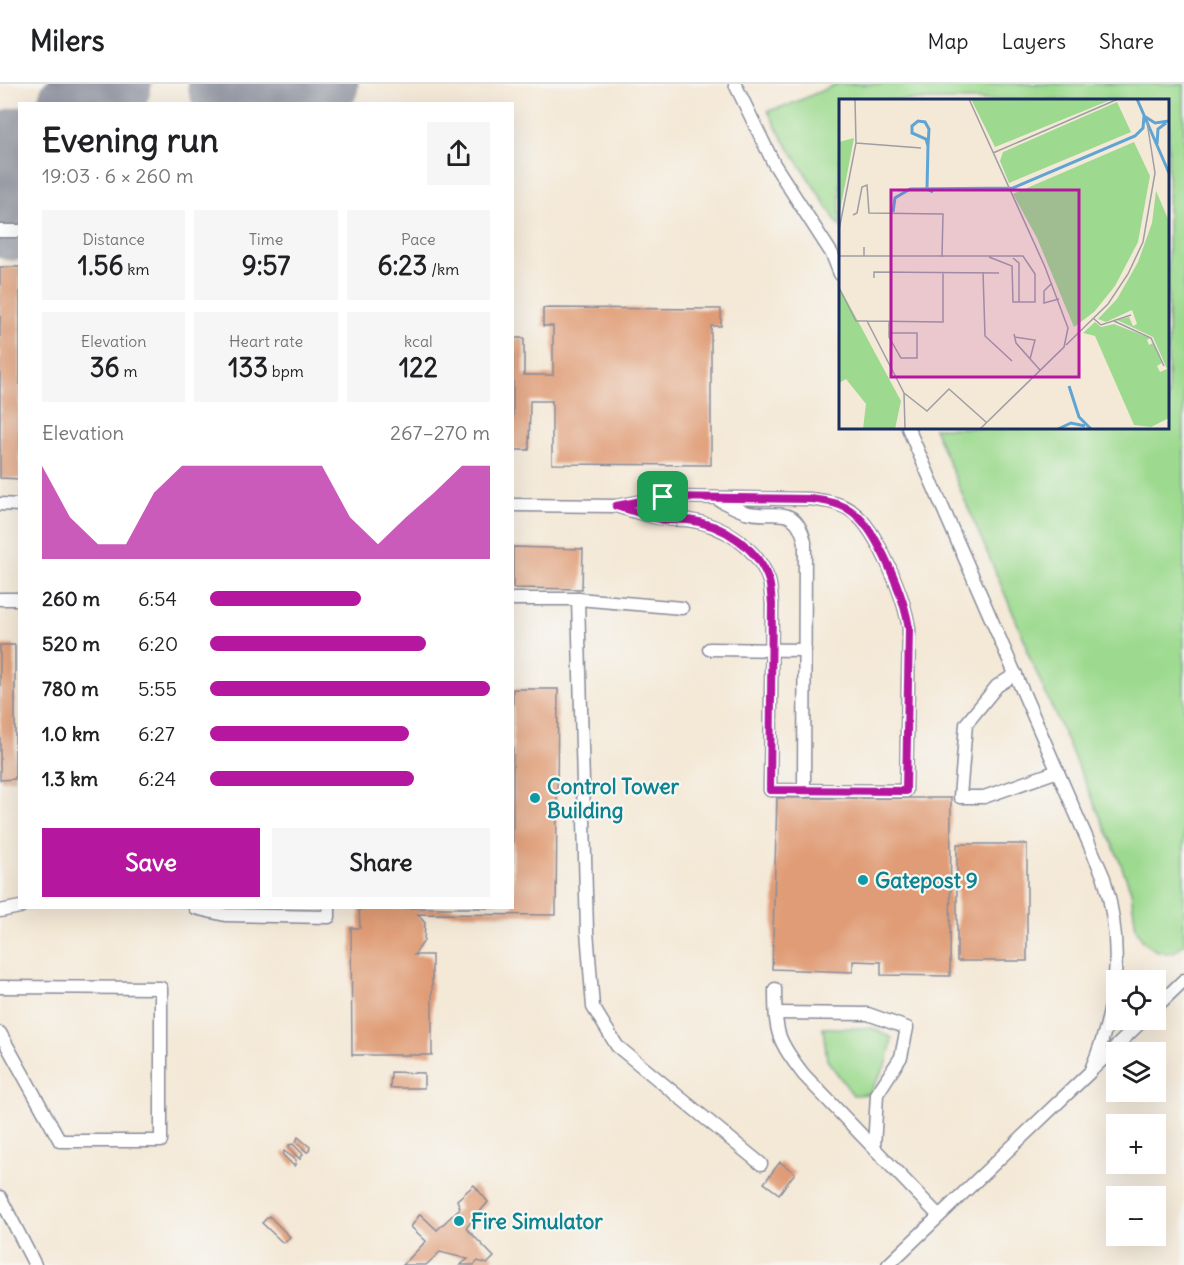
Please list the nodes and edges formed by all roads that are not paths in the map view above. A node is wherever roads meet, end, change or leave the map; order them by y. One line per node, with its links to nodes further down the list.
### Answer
1 (735, 84): 4 (lane)
2 (0, 231): 3 (lane)
3 (18, 231)
4 (839, 272)
5 (908, 429): 19 (lane)
6 (715, 498): 10 (lane); 18 (lane); 21 (lane)
7 (0, 504): 8 (lane)
8 (18, 504)
9 (514, 505): 10 (lane)
10 (616, 506): 17 (lane)
11 (0, 599): 12 (lane)
12 (18, 599)
13 (514, 599): 14 (lane)
14 (578, 599): 15 (lane); 35 (lane)
15 (682, 608)
16 (709, 649): 17 (lane)
17 (771, 650): 18 (lane); 21 (lane)
18 (805, 650): 21 (lane)
19 (1016, 674): 20 (lane); 20 (lane)
20 (1058, 771): 33 (lane)
21 (804, 791)
22 (18, 907): 25 (lane)
23 (199, 909): 24 (lane)
24 (329, 909)
25 (0, 911)
26 (1184, 980): 29 (lane)
27 (0, 987): 32 (lane)
28 (775, 989): 30 (lane)
29 (1166, 997)
30 (776, 1013): 34 (lane); 34 (lane)
31 (1133, 1030): 33 (lane)
32 (0, 1033)
33 (1090, 1072): 37 (lane)
34 (874, 1148): 37 (lane)
35 (761, 1164)
36 (0, 1197): 38 (lane)
37 (939, 1216): 39 (lane)
38 (35, 1265)
39 (888, 1265)

